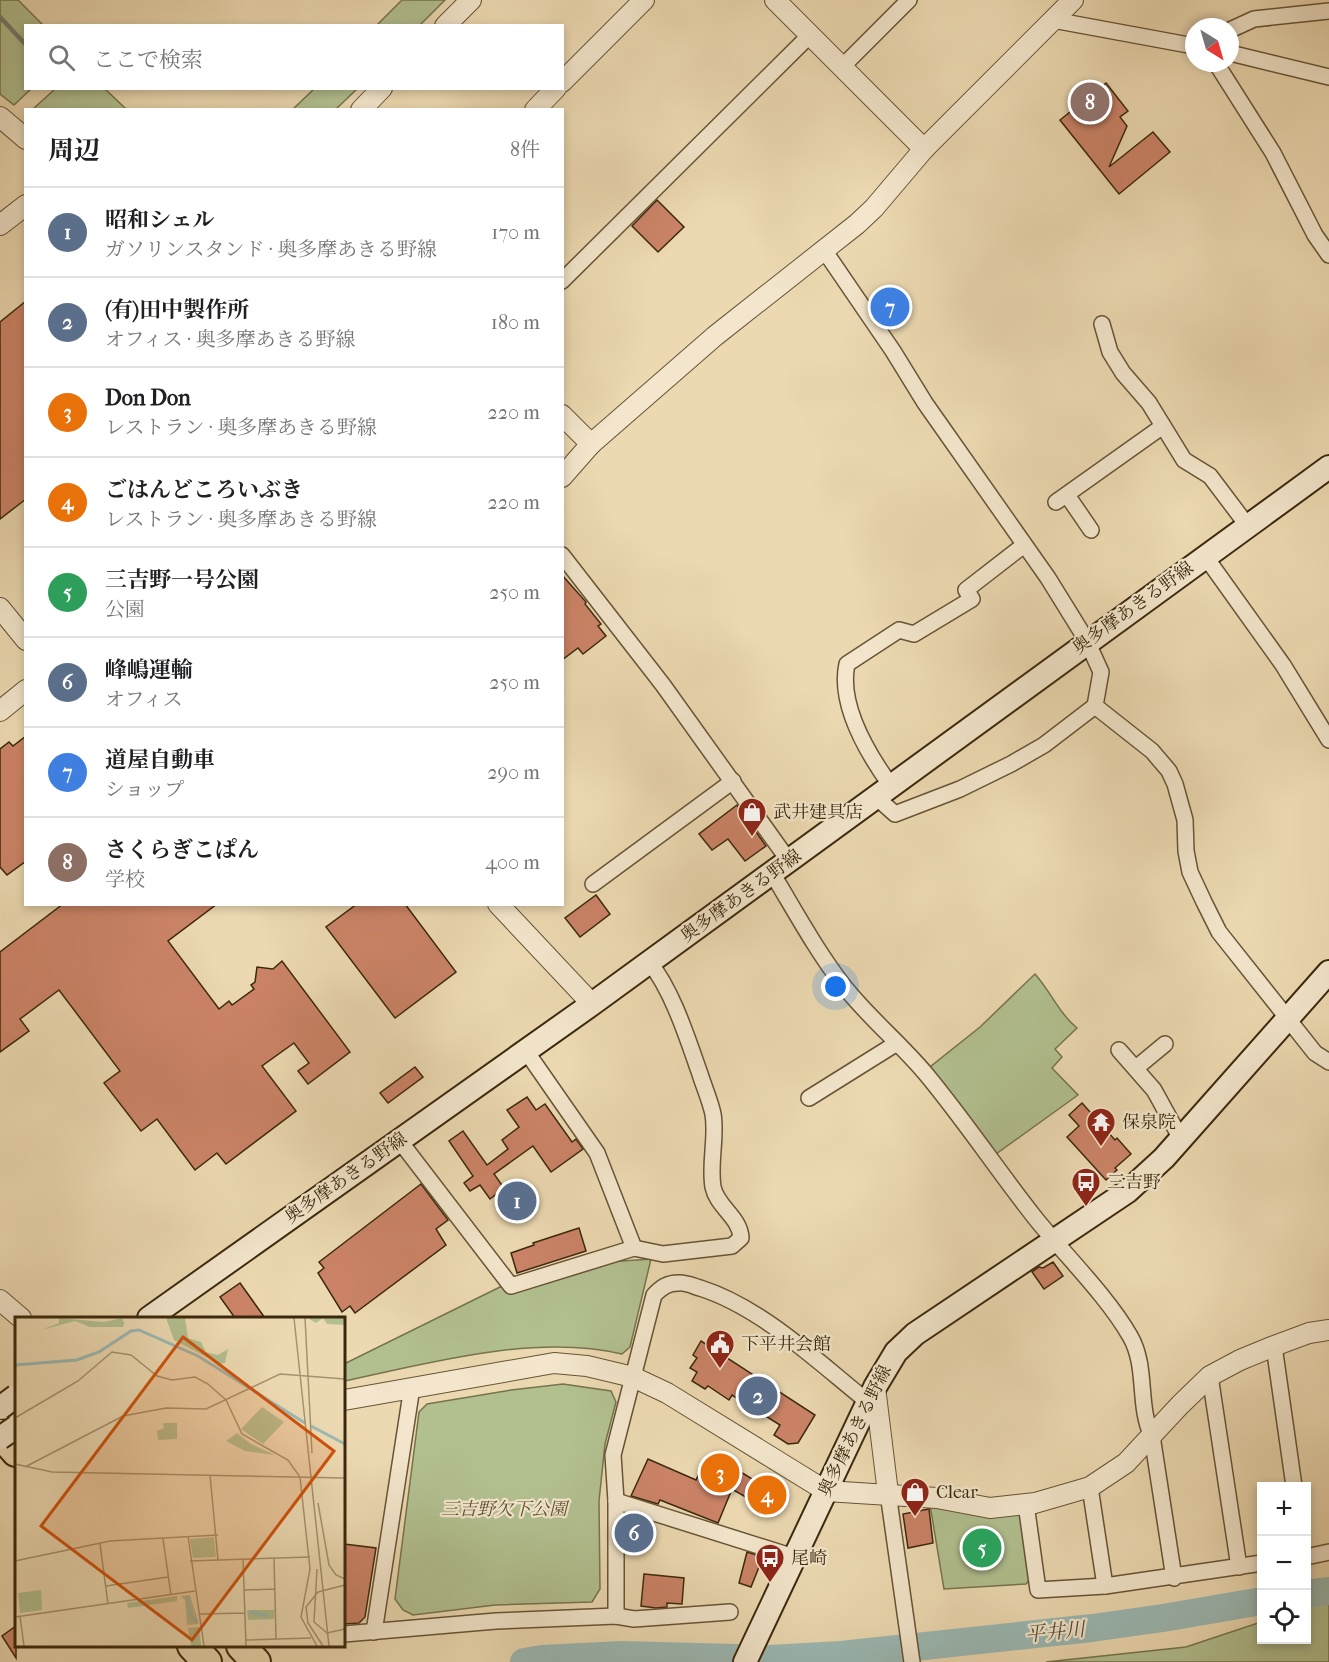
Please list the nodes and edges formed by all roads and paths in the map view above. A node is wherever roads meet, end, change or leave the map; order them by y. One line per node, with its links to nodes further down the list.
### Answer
1 (471, 0): 8 (street)
2 (644, 0): 16 (street)
3 (775, 0): 10 (street)
4 (1073, 0): 7 (street)
5 (903, 2): 13 (street)
6 (1329, 11): 9 (street)
7 (1053, 20): 11 (street); 23 (street)
8 (447, 24)
9 (1239, 26)
10 (810, 34): 13 (street); 28 (street)
11 (1185, 44)
12 (1239, 55): 15 (street)
13 (842, 67): 23 (street)
14 (1222, 72): 27 (street)
15 (1329, 76)
16 (564, 80)
17 (380, 90): 19 (street)
18 (554, 90): 20 (street)
19 (363, 108)
20 (537, 108)
21 (0, 117): 22 (street)
22 (24, 137)
23 (924, 149): 26 (street)
24 (24, 207): 25 (street)
25 (0, 225)
26 (824, 250): 32 (street); 37 (street)
27 (1329, 255)
28 (564, 279)
29 (1102, 324): 31 (street)
30 (564, 417): 32 (street)
31 (1163, 426): 35 (street); 36 (street)
32 (591, 444): 34 (street)
33 (1329, 467): 35 (main road, 奥多摩あきる野線)
34 (564, 475)
35 (1246, 525): 38 (main road, 奥多摩あきる野線)
36 (1091, 530)
37 (1024, 545): 42 (street); 48 (street)
38 (1205, 556): 42 (main road, 奥多摩あきる野線); 46 (street)
39 (564, 558): 47 (street)
40 (0, 608): 41 (street)
41 (24, 638)
42 (1087, 641): 44 (street); 48 (main road, 奥多摩あきる野線)
43 (24, 692): 45 (street)
44 (1095, 706): 48 (street); 55 (street)
45 (0, 711)
46 (1329, 740)
47 (732, 781): 49 (street); 50 (street)
48 (884, 792): 49 (main road, 奥多摩あきる野線)
49 (780, 867): 52 (main road, 奥多摩あきる野線); 56 (street)
50 (593, 884)
51 (500, 906): 54 (street)
52 (649, 962): 54 (main road, 奥多摩あきる野線); 66 (street)
53 (1329, 972): 55 (main road, 奥多摩あきる野線)
54 (592, 1004): 59 (main road, 奥多摩あきる野線)
55 (1288, 1020): 60 (street); 63 (main road, 奥多摩あきる野線)
56 (897, 1043): 62 (street); 65 (street)
57 (1165, 1044): 61 (street)
58 (1119, 1050): 61 (street)
59 (526, 1052): 64 (main road, 奥多摩あきる野線); 66 (street)
60 (1329, 1062)
61 (1136, 1068): 63 (street)
62 (809, 1098)
63 (1181, 1139): 65 (main road, 奥多摩あきる野線)
64 (399, 1140): 66 (street); 69 (main road, 奥多摩あきる野線)
65 (1055, 1241): 76 (main road, 奥多摩あきる野線); 83 (street)
66 (634, 1248)
67 (0, 1300): 68 (street)
68 (20, 1317)
69 (150, 1317)
70 (1329, 1330): 71 (street)
71 (1274, 1346): 73 (street); 85 (street)
72 (633, 1377): 74 (street); 76 (street); 87 (street); 89 (street)
73 (1210, 1377): 83 (street); 95 (street)
74 (412, 1387): 78 (street); 100 (street)
75 (0, 1392): 80 (highway)
76 (871, 1394): 87 (main road, 奥多摩あきる野線); 88 (street)
77 (15, 1397): 79 (main road, bridge)
78 (345, 1400)
79 (0, 1407)
80 (15, 1408)
81 (15, 1428): 82 (main road, bridge)
82 (0, 1436): 84 (highway)
83 (1152, 1436): 86 (street); 96 (street)
84 (15, 1451)
85 (1293, 1482)
86 (1090, 1487): 90 (street); 97 (street)
87 (826, 1491): 88 (street); 93 (main road, 奥多摩あきる野線)
88 (888, 1493): 90 (street); 107 (street)
89 (616, 1501): 93 (street); 99 (street)
90 (1026, 1504): 97 (street)
91 (1329, 1552): 92 (street)
92 (1311, 1556)
93 (794, 1557): 106 (main road, 奥多摩あきる野線)
94 (1257, 1564): 95 (street)
95 (1239, 1567): 96 (street)
96 (1174, 1578): 97 (street)
97 (1104, 1586)
98 (730, 1612): 99 (street)
99 (616, 1616): 100 (street)
100 (374, 1632): 101 (street)
101 (345, 1634)
102 (193, 1647): 104 (highway)
103 (242, 1647): 105 (highway)
104 (207, 1662)
105 (256, 1662)
106 (745, 1662)
107 (912, 1662)

